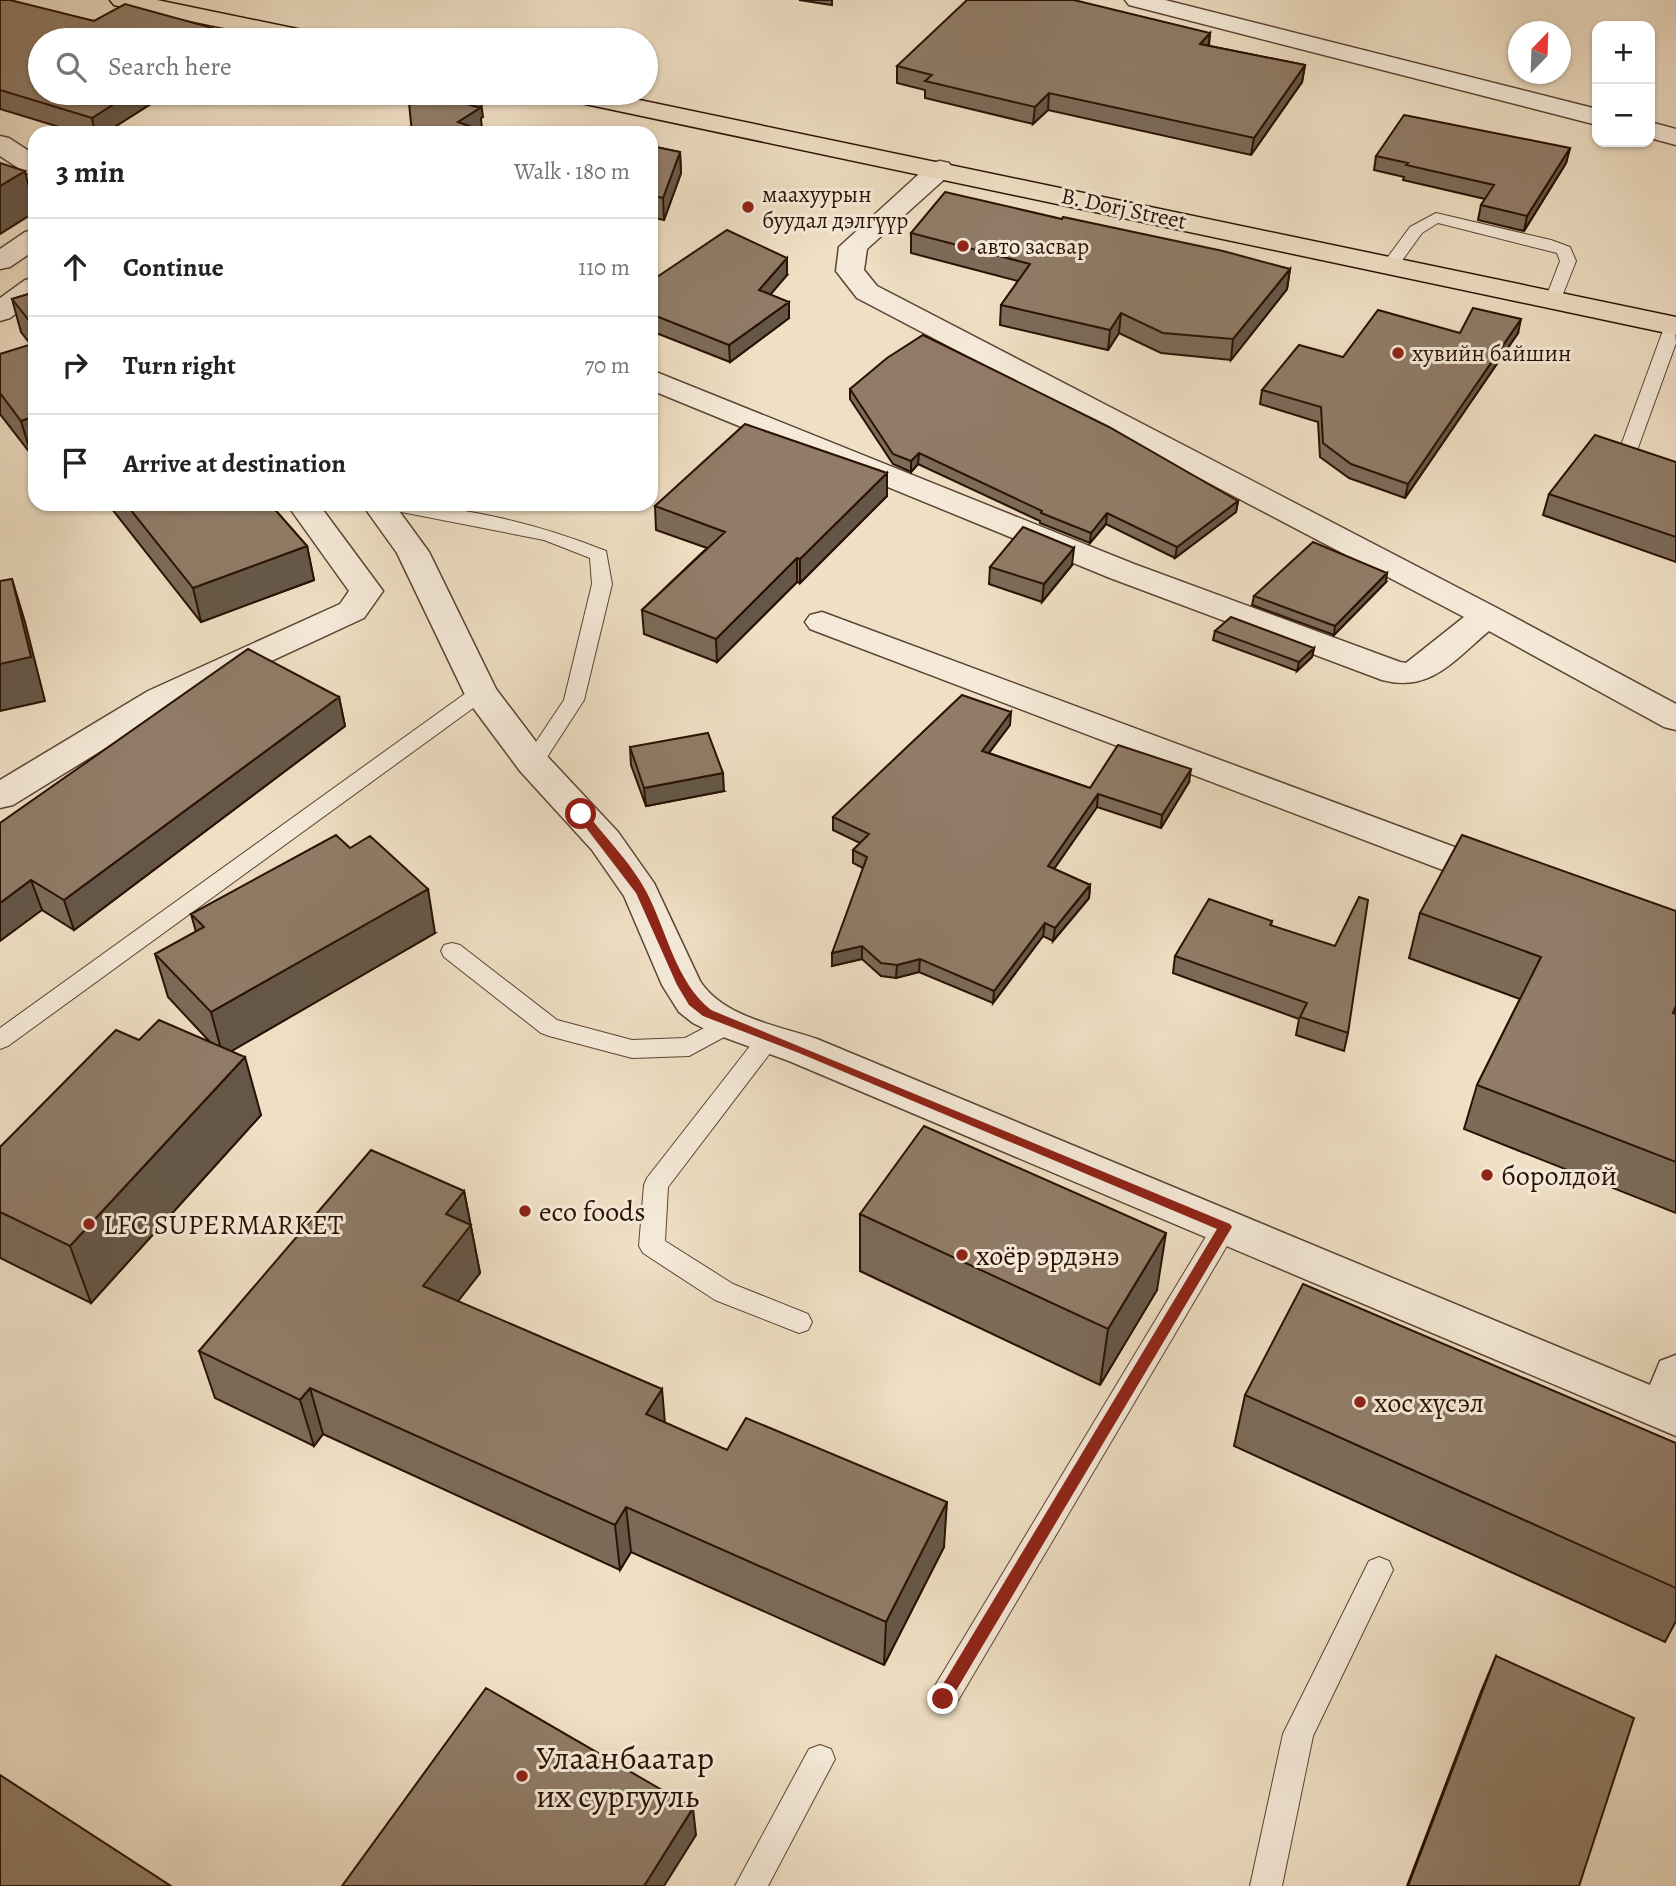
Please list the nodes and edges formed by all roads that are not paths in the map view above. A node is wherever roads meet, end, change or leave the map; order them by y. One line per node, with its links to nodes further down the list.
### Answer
1 (122, 0): 3 (main road)
2 (1137, 0): 5 (street)
3 (258, 28)
4 (629, 105): 8 (main road, B. Dorj Street)
5 (1592, 116)
6 (1655, 131): 7 (street)
7 (1676, 137)
8 (940, 169): 11 (main road, B. Dorj Street); 21 (street)
9 (28, 243): 10 (street)
10 (0, 261)
11 (1390, 265): 13 (main road, B. Dorj Street); 13 (lane)
12 (28, 291): 14 (street)
13 (1553, 300): 15 (main road, B. Dorj Street)
14 (0, 312)
15 (1675, 326): 17 (lane)
16 (658, 382): 21 (street)
17 (1676, 477)
18 (308, 511): 26 (street)
19 (383, 511): 23 (street)
20 (427, 511): 25 (lane)
21 (1486, 615): 24 (street)
22 (822, 622): 27 (street)
23 (480, 693): 25 (street); 31 (lane)
24 (1676, 719)
25 (533, 763): 29 (street)
26 (0, 796)
27 (1534, 891)
28 (452, 951): 29 (lane)
29 (729, 1024): 30 (street)
30 (769, 1038): 32 (street); 33 (lane)
31 (0, 1040)
32 (1225, 1227): 34 (street); 36 (lane)
33 (799, 1322)
34 (1672, 1400)
35 (1379, 1570): 39 (lane)
36 (943, 1699)
37 (820, 1759): 38 (lane)
38 (751, 1886)
39 (1266, 1886)

